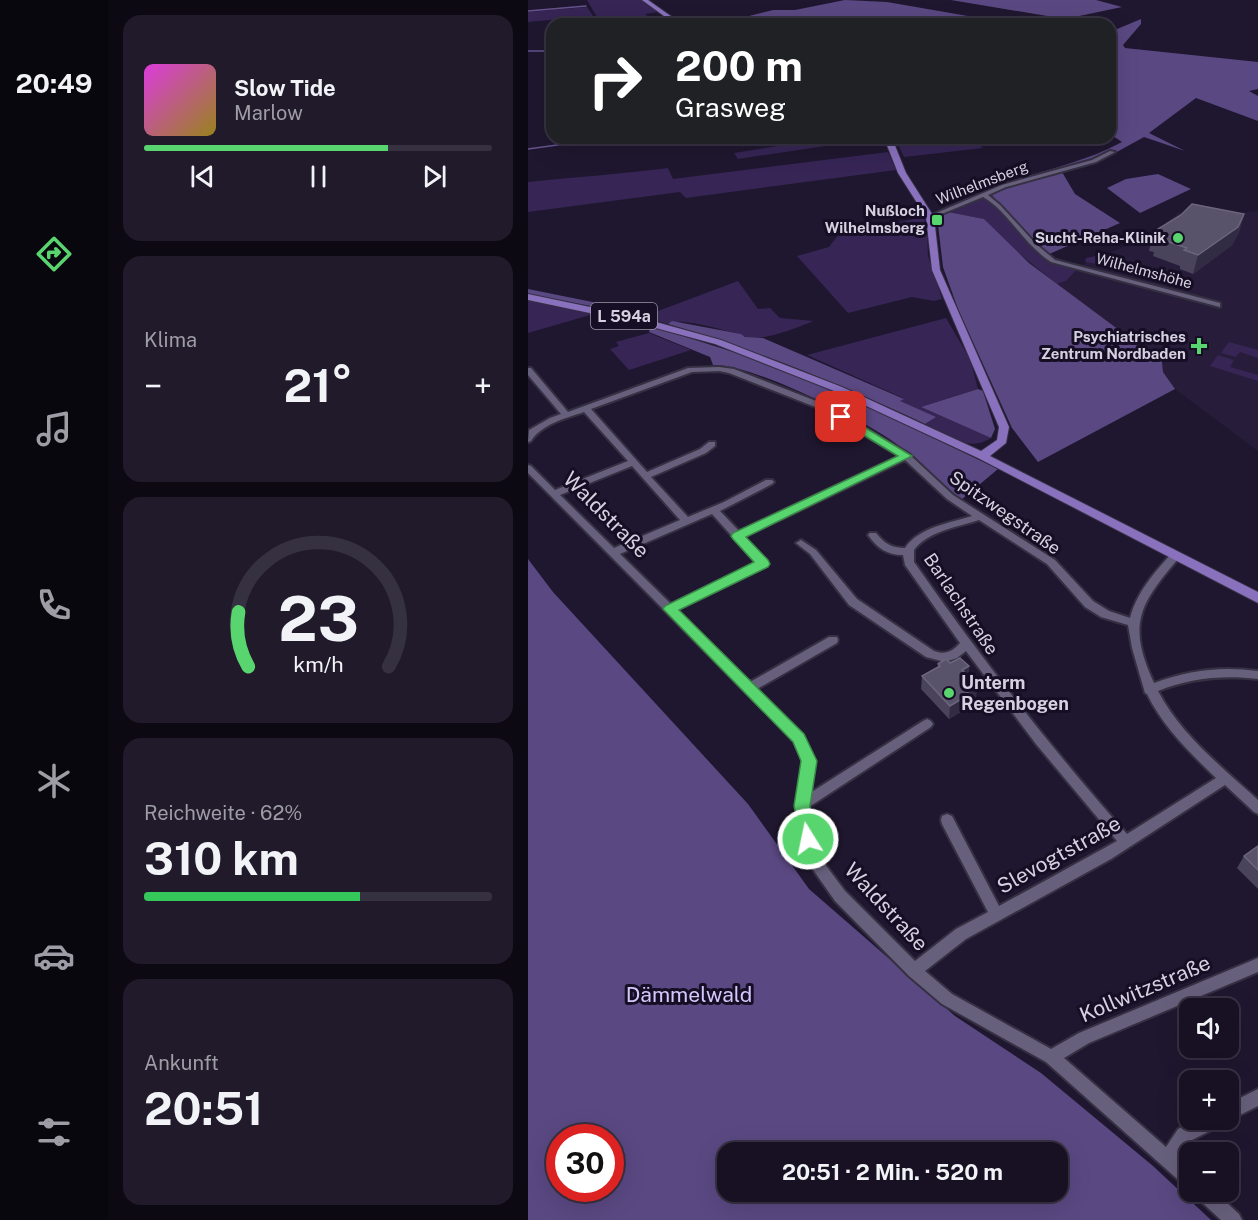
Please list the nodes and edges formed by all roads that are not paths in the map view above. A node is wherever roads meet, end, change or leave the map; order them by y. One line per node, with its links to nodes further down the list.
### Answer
1 (648, 2): 2 (main road)
2 (671, 18)
3 (890, 144): 6 (main road)
4 (1112, 152): 5 (street, Wilhelmsberg)
5 (983, 195): 6 (street, Wilhelmsberg); 8 (street, Wilhelmshöhe)
6 (930, 217): 15 (main road)
7 (528, 297): 15 (main road, L 594a)
8 (1217, 304)
9 (529, 371): 11 (street)
10 (586, 409): 11 (street, Spitzwegstraße); 14 (street, Spitzwegstraße); 16 (street)
11 (566, 415): 12 (street, Spitzwegstraße)
12 (528, 439)
13 (712, 444): 18 (street)
14 (906, 456): 22 (street, Spitzwegstraße); 25 (street)
15 (982, 456): 29 (main road)
16 (633, 462): 18 (street); 20 (street)
17 (528, 468): 20 (street, Waldstraße)
18 (645, 476): 23 (street)
19 (769, 482): 21 (street)
20 (553, 494): 28 (street, Waldstraße)
21 (714, 510): 23 (street); 25 (street)
22 (979, 518): 27 (street, Barlachstraße); 32 (street, Spitzwegstraße)
23 (687, 522): 28 (street)
24 (873, 535): 27 (street, Barlachstraße)
25 (737, 536): 31 (street)
26 (801, 543): 34 (street)
27 (908, 551): 34 (street, Barlachstraße)
28 (612, 553): 31 (street, Waldstraße)
29 (1175, 556): 30 (main road); 32 (street)
30 (1258, 598)
31 (669, 609): 36 (street, Waldstraße)
32 (1133, 622): 37 (street)
33 (833, 640): 36 (street)
34 (965, 645): 43 (street, Barlachstraße)
35 (1258, 675): 37 (street)
36 (750, 687): 40 (street, Waldstraße)
37 (1149, 690): 39 (street)
38 (927, 724): 40 (street)
39 (1226, 778): 41 (street); 43 (street, Slevogtstraße)
40 (802, 806): 46 (street, Waldstraße)
41 (1258, 808)
42 (947, 820): 44 (street)
43 (1126, 842): 44 (street, Slevogtstraße)
44 (996, 914): 46 (street, Slevogtstraße)
45 (1258, 965): 47 (street, Kollwitzstraße)
46 (914, 971): 47 (street, Waldstraße)
47 (1051, 1057): 51 (street, Waldstraße)
48 (1258, 1097): 49 (street)
49 (1239, 1107)
50 (1195, 1130): 51 (street)
51 (1168, 1159): 52 (street, Waldstraße)
52 (1179, 1169)
53 (1214, 1202): 54 (street)
54 (1233, 1220)

